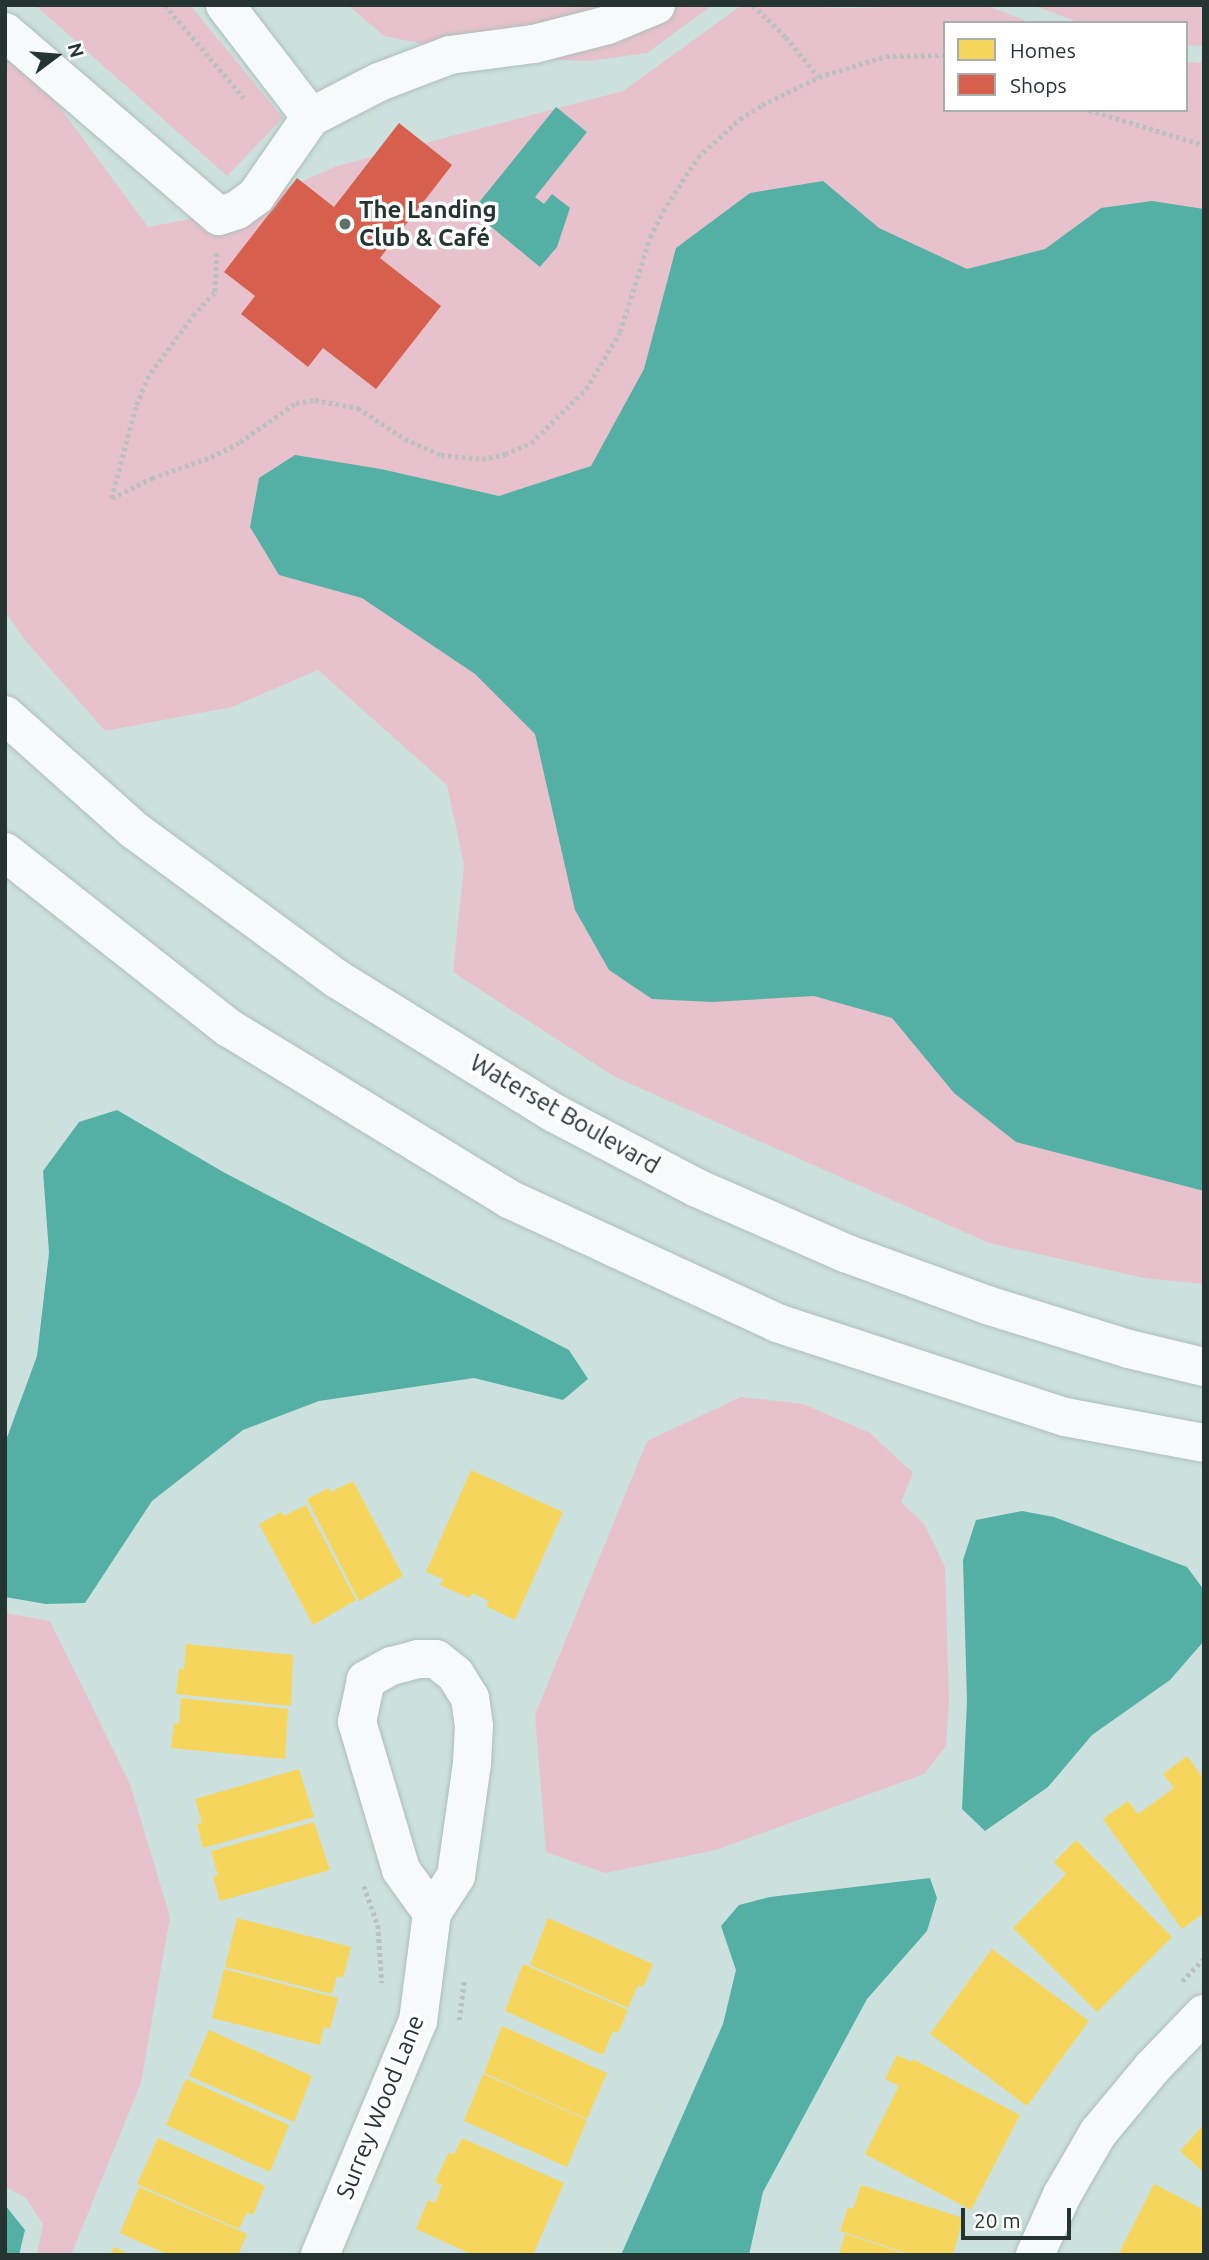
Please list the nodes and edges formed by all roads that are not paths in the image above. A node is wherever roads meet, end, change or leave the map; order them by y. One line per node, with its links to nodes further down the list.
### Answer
1 (225, 5): 4 (street)
2 (656, 5): 4 (street)
3 (5, 32): 4 (street)
4 (310, 117)
5 (5, 715): 7 (street, Waterset Boulevard)
6 (5, 852): 8 (street)
7 (1204, 1367)
8 (1204, 1443)
9 (432, 1913): 9 (street, Surrey Wood Lane); 11 (street, Surrey Wood Lane)
10 (1204, 2014): 12 (street)
11 (320, 2255)
12 (1035, 2255)

